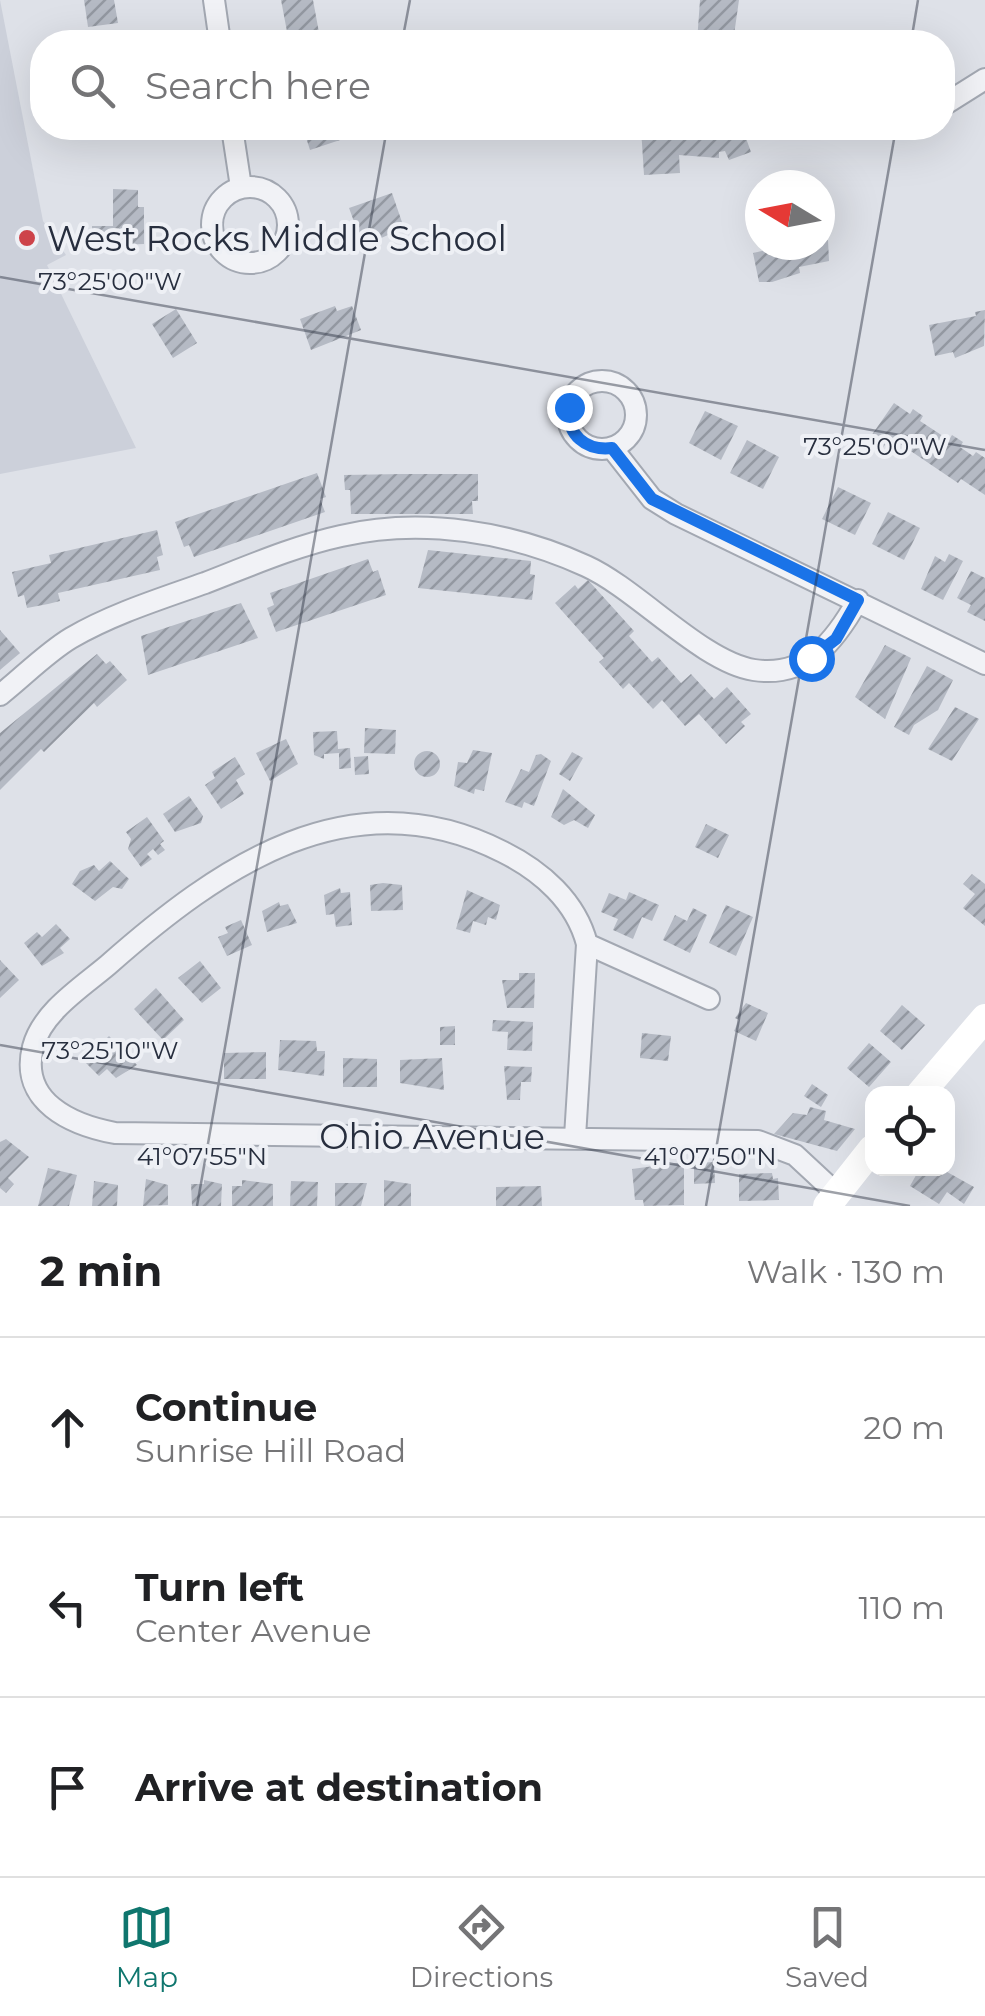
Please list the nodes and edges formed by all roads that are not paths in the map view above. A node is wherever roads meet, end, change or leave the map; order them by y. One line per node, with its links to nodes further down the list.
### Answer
1 (214, 0): 2 (street)
2 (218, 30)
3 (985, 79): 4 (street)
4 (955, 98)
5 (234, 140): 6 (street)
6 (241, 187)
7 (612, 448): 8 (street)
8 (858, 600): 9 (street); 10 (street)
9 (985, 664)
10 (0, 695)
11 (587, 944): 12 (street); 15 (street); 15 (street, Ohio Avenue)
12 (709, 999)
13 (985, 1018): 14 (main road)
14 (927, 1086)
15 (575, 1137): 17 (street, Ohio Avenue)
16 (865, 1158): 17 (main road)
17 (832, 1200)

